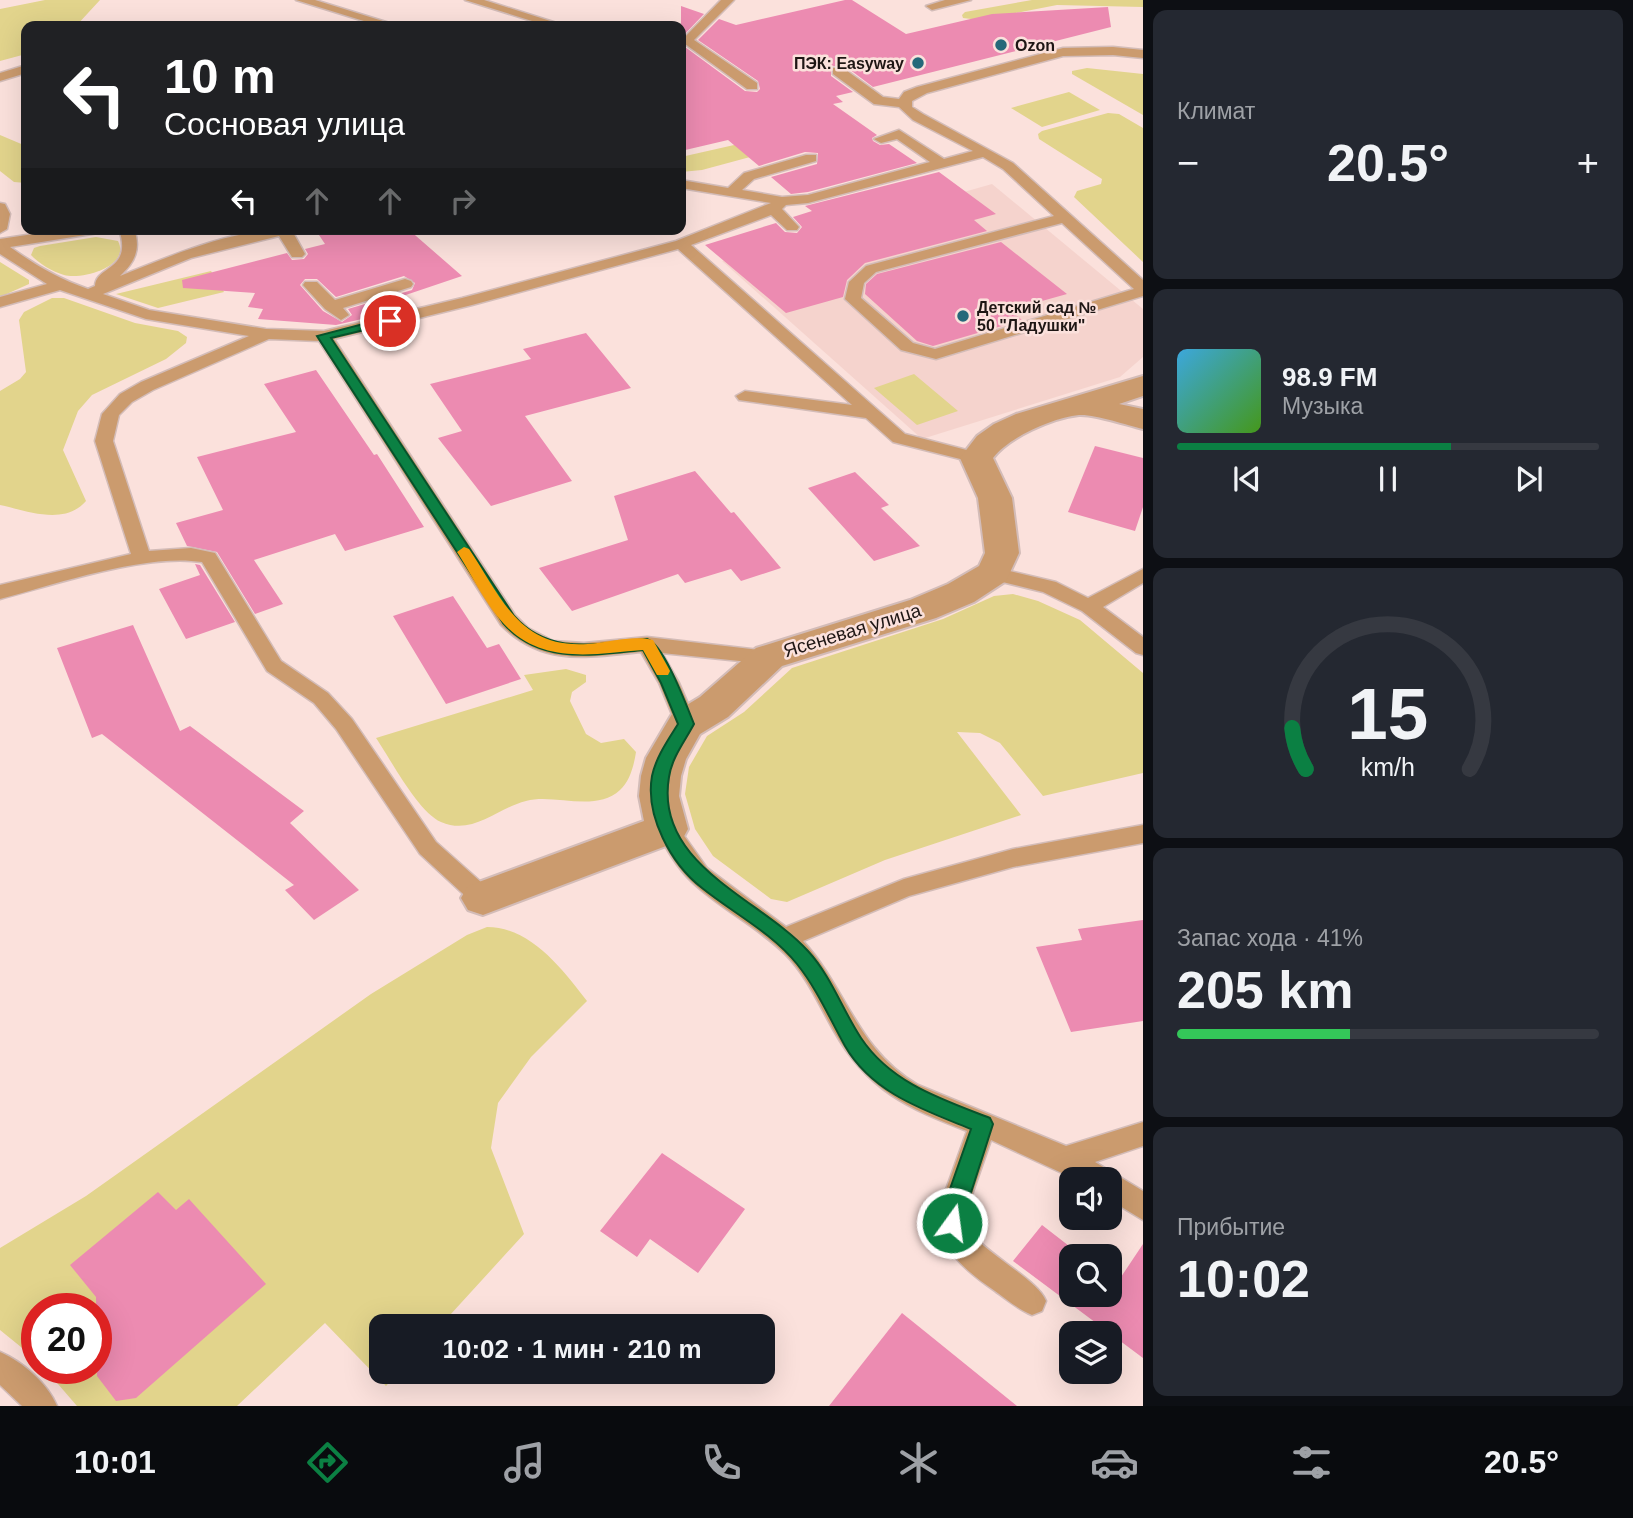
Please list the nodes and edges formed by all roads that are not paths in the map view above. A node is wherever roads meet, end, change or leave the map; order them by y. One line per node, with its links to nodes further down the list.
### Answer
1 (302, 0): 6 (lane)
2 (471, 0): 7 (lane)
3 (728, 0): 12 (lane)
4 (965, 0): 5 (lane)
5 (932, 6)
6 (376, 21)
7 (543, 21)
8 (1143, 54): 13 (lane)
9 (21, 71): 11 (lane)
10 (838, 71): 13 (lane)
11 (0, 77)
12 (752, 86)
13 (905, 104): 15 (lane)
14 (881, 139): 17 (lane)
15 (986, 152): 17 (lane); 22 (lane)
16 (811, 158): 19 (lane)
17 (943, 164): 20 (lane)
18 (686, 185): 19 (lane)
19 (733, 192): 20 (lane)
20 (778, 205): 23 (lane); 29 (lane)
21 (0, 206): 24 (lane)
22 (1066, 217): 35 (lane); 35 (lane)
23 (792, 228)
24 (0, 229)
25 (61, 235): 30 (lane)
26 (129, 235): 36 (lane)
27 (264, 235): 36 (lane)
28 (286, 235): 31 (lane)
29 (681, 244): 39 (lane); 45 (lane)
30 (0, 245): 33 (lane)
31 (297, 254)
32 (405, 284): 38 (lane)
33 (61, 285): 36 (lane); 37 (lane)
34 (311, 285): 38 (lane)
35 (1143, 290)
36 (89, 294): 40 (lane)
37 (0, 302)
38 (331, 306): 39 (lane)
39 (365, 327): 41 (lane)
40 (266, 334): 41 (lane); 48 (lane)
41 (324, 336): 53 (lane)
42 (1143, 385): 44 (street)
43 (745, 396): 45 (lane)
44 (1080, 406): 46 (street); 47 (street)
45 (870, 413): 47 (lane)
46 (1143, 419)
47 (976, 458): 49 (street)
48 (142, 559): 51 (lane); 59 (lane)
49 (993, 573): 52 (lane); 55 (street, Ясеневая улица)
50 (1143, 575): 52 (lane)
51 (0, 592)
52 (1089, 606): 54 (lane)
53 (647, 644): 55 (lane); 56 (lane)
54 (1143, 648)
55 (769, 657): 56 (street, Ясеневая улица)
56 (686, 724): 57 (street, Ясеневая улица)
57 (667, 829): 59 (street); 60 (lane)
58 (1143, 834): 60 (lane)
59 (482, 898)
60 (784, 938): 61 (lane)
61 (983, 1124): 63 (lane); 67 (lane)
62 (1143, 1134): 63 (lane)
63 (1068, 1158): 64 (lane)
64 (1082, 1167)
65 (1122, 1193): 66 (lane)
66 (1143, 1207)
67 (1032, 1301)
68 (0, 1367): 69 (lane)
69 (42, 1406)

